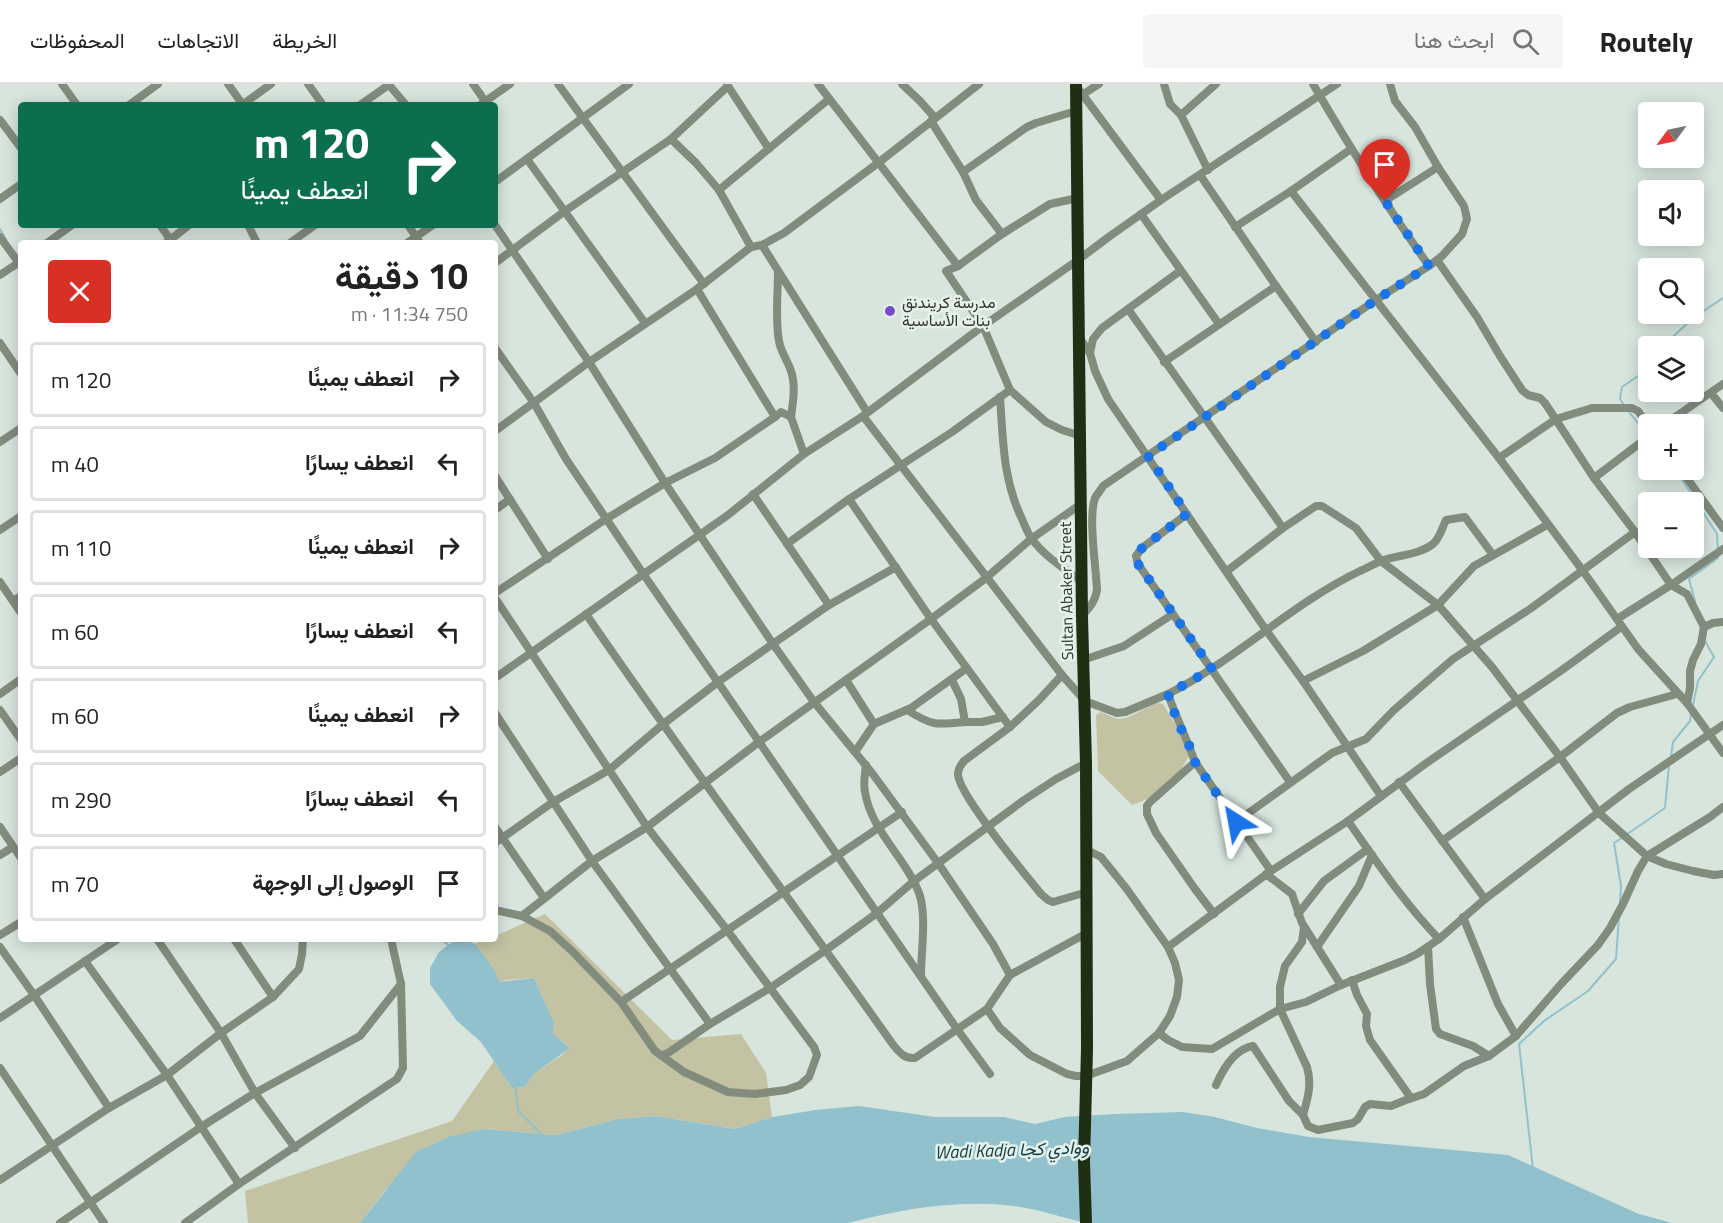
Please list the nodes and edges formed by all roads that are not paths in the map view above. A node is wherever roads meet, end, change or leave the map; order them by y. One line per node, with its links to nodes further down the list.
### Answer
1 (62, 84): 25 (street)
2 (158, 84): 21 (street)
3 (228, 84): 27 (street)
4 (271, 84): 28 (street)
5 (308, 84): 29 (street)
6 (390, 84): 30 (street); 31 (street)
7 (473, 84): 32 (street)
8 (510, 84): 33 (street)
9 (558, 84): 36 (street)
10 (628, 84): 36 (street)
11 (818, 84): 24 (street)
12 (902, 84): 38 (street)
13 (979, 84): 38 (street)
14 (1099, 84): 22 (street)
15 (1164, 84): 35 (street)
16 (1216, 84): 35 (street)
17 (1313, 84): 23 (street)
18 (1337, 84): 23 (street)
19 (1390, 84): 45 (street)
20 (727, 85): 39 (street); 41 (street)
21 (145, 88): 26 (street)
22 (1078, 89): 34 (highway, Sultan Abaker Street); 55 (street)
23 (1320, 95): 42 (street); 48 (street)
24 (829, 99): 41 (street); 44 (street)
25 (75, 102)
26 (132, 102)
27 (240, 102)
28 (246, 102)
29 (321, 102)
30 (364, 102)
31 (404, 102)
32 (482, 102)
33 (484, 102)
34 (1076, 111): 47 (street); 53 (highway, Sultan Abaker Street)
35 (1181, 115): 48 (street)
36 (582, 118): 43 (street); 46 (street)
37 (0, 120): 40 (street)
38 (933, 120): 44 (street); 47 (street)
39 (671, 139): 46 (street); 51 (street)
40 (18, 144)
41 (769, 149): 51 (street)
42 (1351, 149): 52 (street); 56 (street)
43 (527, 159): 49 (street); 57 (street)
44 (878, 163): 71 (street); 79 (street)
45 (1438, 168): 56 (street); 76 (street)
46 (621, 172): 57 (street); 84 (street)
47 (963, 172): 65 (street)
48 (1204, 173): 55 (street); 59 (street)
49 (498, 180)
50 (18, 186): 54 (street)
51 (719, 190): 72 (street)
52 (1291, 191): 59 (street); 86 (street)
53 (1078, 198): 65 (street); 75 (highway, Sultan Abaker Street)
54 (0, 199)
55 (1161, 200): 58 (street)
56 (1385, 201): 80 (street)
57 (565, 211): 73 (street); 88 (street)
58 (1140, 214): 75 (street); 82 (street)
59 (1235, 227): 85 (street)
60 (68, 228): 67 (street)
61 (185, 228): 68 (street)
62 (311, 228): 69 (street)
63 (430, 228): 70 (street)
64 (497, 228): 73 (street)
65 (1002, 234): 79 (street)
66 (0, 237): 74 (street)
67 (50, 240)
68 (171, 240)
69 (294, 240)
70 (418, 240)
71 (762, 245): 72 (street); 81 (street)
72 (751, 247): 84 (street)
73 (513, 251): 77 (street); 96 (street)
74 (18, 260)
75 (1078, 260): 90 (street); 91 (highway, Sultan Abaker Street)
76 (1437, 260): 80 (street); 111 (street)
77 (498, 261)
78 (18, 264): 83 (street)
79 (957, 266): 90 (street)
80 (1429, 266): 86 (street)
81 (778, 271): 105 (street); 109 (street)
82 (1180, 271): 87 (street); 89 (street)
83 (0, 275)
84 (701, 286): 88 (street); 108 (street)
85 (1276, 286): 89 (street); 92 (street)
86 (1376, 300): 92 (street); 119 (street)
87 (1128, 309): 95 (street); 97 (street)
88 (645, 323): 96 (street)
89 (1220, 324): 97 (street)
90 (983, 326): 100 (street); 105 (street)
91 (1079, 337): 95 (street); 114 (highway, Sultan Abaker Street)
92 (1317, 342): 110 (street)
93 (0, 343): 98 (street)
94 (498, 352): 103 (street)
95 (1090, 353): 118 (street)
96 (589, 362): 103 (street); 124 (street)
97 (1164, 362): 110 (street)
98 (18, 370)
99 (1723, 384): 101 (street)
100 (1010, 390): 102 (street); 114 (street)
101 (1711, 393): 104 (street); 107 (street)
102 (1000, 397): 120 (street); 139 (street)
103 (534, 403): 112 (street); 132 (street)
104 (1723, 408)
105 (865, 414): 117 (street); 120 (street)
106 (1640, 414): 111 (street)
107 (1680, 414)
108 (775, 417): 109 (street); 124 (street)
109 (791, 417): 117 (street)
110 (1204, 418): 118 (street); 134 (street)
111 (1556, 419): 119 (street); 121 (street)
112 (498, 429)
113 (18, 430): 115 (street)
114 (1080, 436): 128 (highway, Sultan Abaker Street)
115 (0, 442)
116 (1638, 444): 121 (street)
117 (804, 454): 125 (street)
118 (1148, 456): 130 (street); 160 (street)
119 (1499, 458): 133 (street)
120 (902, 466): 127 (street); 149 (street)
121 (1594, 478): 137 (street)
122 (1688, 480): 135 (street)
123 (498, 481): 126 (street)
124 (665, 483): 132 (street); 138 (street)
125 (753, 494): 138 (street); 140 (street)
126 (510, 499): 129 (street); 143 (street)
127 (849, 499): 140 (street); 145 (street)
128 (1081, 504): 139 (street); 150 (highway, Sultan Abaker Street)
129 (498, 508)
130 (1187, 514): 147 (street); 159 (street)
131 (18, 518): 136 (street)
132 (606, 519): 143 (street); 148 (street)
133 (1547, 525): 142 (street); 146 (street)
134 (1283, 528): 144 (street); 147 (street)
135 (1723, 528)
136 (0, 530)
137 (1635, 532): 146 (street); 152 (street)
138 (700, 534): 148 (street); 166 (street)
139 (1031, 539): 149 (street); 150 (street)
140 (787, 544): 156 (street)
141 (1723, 549): 152 (street)
142 (1493, 555): 144 (street); 157 (street)
143 (548, 559): 153 (street)
144 (1381, 561): 157 (street); 165 (street)
145 (896, 567): 156 (street); 161 (street)
146 (1582, 570): 163 (street); 167 (street)
147 (1227, 571): 165 (street)
148 (644, 575): 158 (street); 178 (street)
149 (986, 578): 161 (street); 172 (street)
150 (1081, 581): 160 (highway, Sultan Abaker Street)
151 (0, 582): 154 (street)
152 (1671, 585): 163 (street); 164 (street)
153 (498, 591)
154 (17, 599)
155 (498, 603): 168 (street)
156 (829, 605): 166 (street)
157 (1438, 605): 167 (street); 177 (street)
158 (586, 614): 168 (street); 192 (street)
159 (1173, 614): 169 (street); 171 (street)
160 (1082, 617): 169 (highway, Sultan Abaker Street)
161 (931, 619): 170 (street); 174 (street)
162 (1723, 622): 164 (street)
163 (1619, 623): 181 (street); 182 (street)
164 (1704, 627): 185 (street)
165 (1266, 630): 171 (street); 177 (street)
166 (773, 644): 178 (street); 184 (street)
167 (1474, 644): 182 (street); 198 (street)
168 (531, 654): 173 (street); 206 (street)
169 (1083, 660): 183 (highway, Sultan Abaker Street)
170 (967, 668): 175 (street); 188 (street)
171 (1212, 669): 180 (street); 208 (street)
172 (1062, 675): 183 (street); 194 (street)
173 (498, 676)
174 (846, 680): 184 (street); 191 (street)
175 (952, 680): 187 (street); 190 (street)
176 (18, 681): 179 (street)
177 (1303, 681): 198 (street)
178 (718, 682): 192 (street); 197 (street)
179 (0, 694)
180 (1168, 694): 183 (street); 203 (street)
181 (1677, 694): 185 (street); 201 (street)
182 (1517, 699): 201 (street); 209 (street)
183 (1085, 701): 204 (highway, Sultan Abaker Street)
184 (814, 702): 197 (street); 199 (street)
185 (1687, 703): 195 (street)
186 (0, 710): 196 (street)
187 (907, 710): 190 (street); 191 (street)
188 (1003, 717): 190 (street); 194 (street)
189 (498, 718): 212 (street)
190 (965, 722)
191 (874, 724): 199 (street)
192 (662, 725): 206 (street); 210 (street)
193 (1723, 726): 195 (street)
194 (1010, 727): 221 (street)
195 (1710, 735): 200 (street); 215 (street)
196 (18, 736)
197 (759, 742): 210 (street); 229 (street)
198 (1346, 746): 208 (street); 211 (street)
199 (855, 752): 205 (street)
200 (1723, 753)
201 (1560, 757): 215 (street); 223 (street)
202 (18, 760): 207 (street)
203 (1195, 762): 216 (street); 242 (street)
204 (1086, 763): 221 (street); 225 (highway, Sultan Abaker Street)
205 (866, 765): 214 (street); 220 (street)
206 (609, 770): 212 (street); 219 (street)
207 (0, 772)
208 (1290, 782): 216 (street)
209 (1399, 782): 211 (street); 223 (street)
210 (706, 783): 219 (street); 236 (street)
211 (1381, 796): 217 (street)
212 (553, 802): 222 (street); 231 (street)
213 (1723, 807): 230 (street)
214 (902, 812): 220 (street); 232 (street)
215 (1599, 813): 230 (street); 239 (street)
216 (1236, 822): 233 (street)
217 (1348, 822): 226 (street); 233 (street)
218 (0, 827): 224 (street)
219 (647, 827): 231 (street); 248 (street)
220 (879, 827): 229 (street); 235 (street)
221 (988, 827): 232 (street); 237 (street)
222 (499, 840): 238 (street)
223 (1442, 842): 239 (street)
224 (13, 847): 227 (street); 228 (street)
225 (1087, 849): 237 (highway, Sultan Abaker Street); 258 (street)
226 (1370, 852): 243 (street); 251 (street); 259 (street)
227 (18, 854)
228 (0, 855)
229 (836, 856): 236 (street); 241 (street)
230 (1647, 856): 234 (street); 280 (street)
231 (592, 861): 238 (street); 263 (street)
232 (938, 863): 235 (street); 264 (street)
233 (1269, 873): 242 (street); 243 (street)
234 (1723, 874)
235 (914, 881): 241 (street); 265 (street)
236 (784, 892): 248 (street); 261 (street)
237 (1087, 892): 249 (highway, Sultan Abaker Street)
238 (544, 898): 244 (street)
239 (1485, 899): 245 (street)
240 (498, 911): 244 (street)
241 (878, 912): 261 (street); 265 (street)
242 (1214, 914): 258 (street)
243 (1298, 914): 247 (street)
244 (522, 916): 272 (street)
245 (1463, 917): 251 (street); 280 (street)
246 (18, 923): 250 (street)
247 (1304, 927): 259 (street); 273 (street)
248 (727, 930): 263 (street); 269 (street)
249 (1087, 933): 264 (street); 286 (highway, Sultan Abaker Street)
250 (0, 935)
251 (1439, 939): 260 (street)
252 (113, 942): 262 (street)
253 (159, 942): 278 (street)
254 (236, 942): 271 (street)
255 (303, 942): 271 (street)
256 (392, 942): 267 (street)
257 (0, 947): 270 (street)
258 (1168, 947): 279 (street)
259 (1317, 947): 268 (street)
260 (1428, 947): 266 (street); 282 (street)
261 (826, 950): 269 (street); 277 (street)
262 (86, 961): 270 (street); 285 (street)
263 (670, 970): 272 (street); 276 (street)
264 (1010, 975): 274 (street)
265 (921, 976): 277 (street)
266 (1352, 980): 268 (street); 289 (street)
267 (401, 984): 288 (street); 294 (street)
268 (1341, 985): 273 (street)
269 (770, 988): 276 (street); 281 (street)
270 (34, 995): 275 (street); 290 (street)
271 (273, 998): 278 (street)
272 (621, 1002): 281 (street)
273 (1280, 1009): 279 (street); 291 (street)
274 (987, 1010): 277 (street); 286 (street)
275 (0, 1018)
276 (710, 1024): 281 (street)
277 (957, 1029): 284 (street)
278 (220, 1033): 285 (street); 288 (street)
279 (1159, 1033): 286 (street)
280 (1516, 1036): 282 (street)
281 (662, 1055)
282 (1489, 1056): 289 (street)
283 (0, 1068): 293 (street)
284 (990, 1074)
285 (167, 1075): 290 (street); 292 (street)
286 (1086, 1076): 301 (highway, Sultan Abaker Street)
287 (1216, 1085): 291 (street)
288 (255, 1093): 292 (street); 294 (street)
289 (1411, 1098): 291 (street)
290 (109, 1108): 293 (street)
291 (1303, 1115)
292 (201, 1127): 296 (street); 297 (street)
293 (52, 1146): 295 (street); 297 (street)
294 (295, 1148): 296 (street)
295 (0, 1180)
296 (239, 1184): 300 (street)
297 (90, 1202): 298 (street); 299 (street)
298 (60, 1223)
299 (104, 1223)
300 (186, 1223)
301 (1086, 1223)

